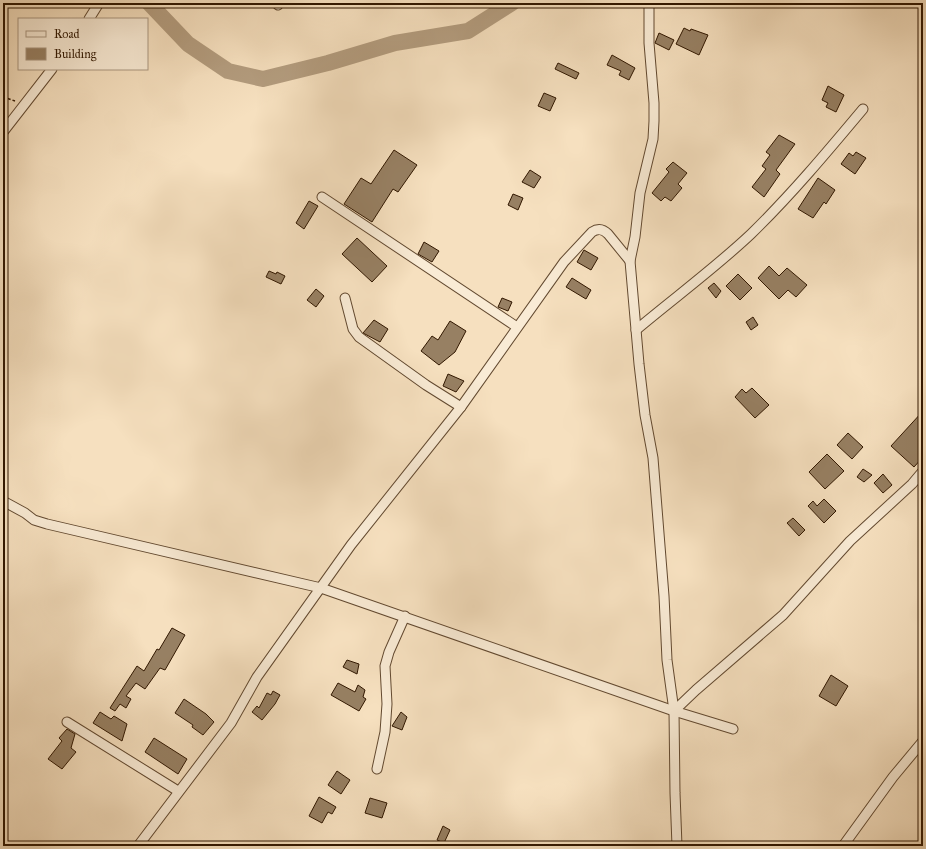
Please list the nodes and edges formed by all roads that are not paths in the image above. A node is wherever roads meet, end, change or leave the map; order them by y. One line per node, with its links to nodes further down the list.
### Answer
1 (99, 3): 3 (street)
2 (649, 3): 8 (street)
3 (90, 18)
4 (51, 70): 6 (street)
5 (863, 109): 11 (street)
6 (3, 132)
7 (322, 197): 10 (street)
8 (630, 261): 10 (street); 11 (street)
9 (345, 298): 12 (street)
10 (517, 328): 12 (street)
11 (636, 330): 17 (street)
12 (461, 407): 15 (street)
13 (923, 472): 17 (street)
14 (3, 501): 15 (street)
15 (322, 588): 16 (street); 22 (street)
16 (405, 616): 17 (street); 21 (street)
17 (674, 711): 19 (street); 24 (street)
18 (67, 722): 22 (street)
19 (733, 729)
20 (923, 741): 25 (street)
21 (377, 769)
22 (178, 791): 23 (street)
23 (138, 846)
24 (677, 846)
25 (844, 846)

